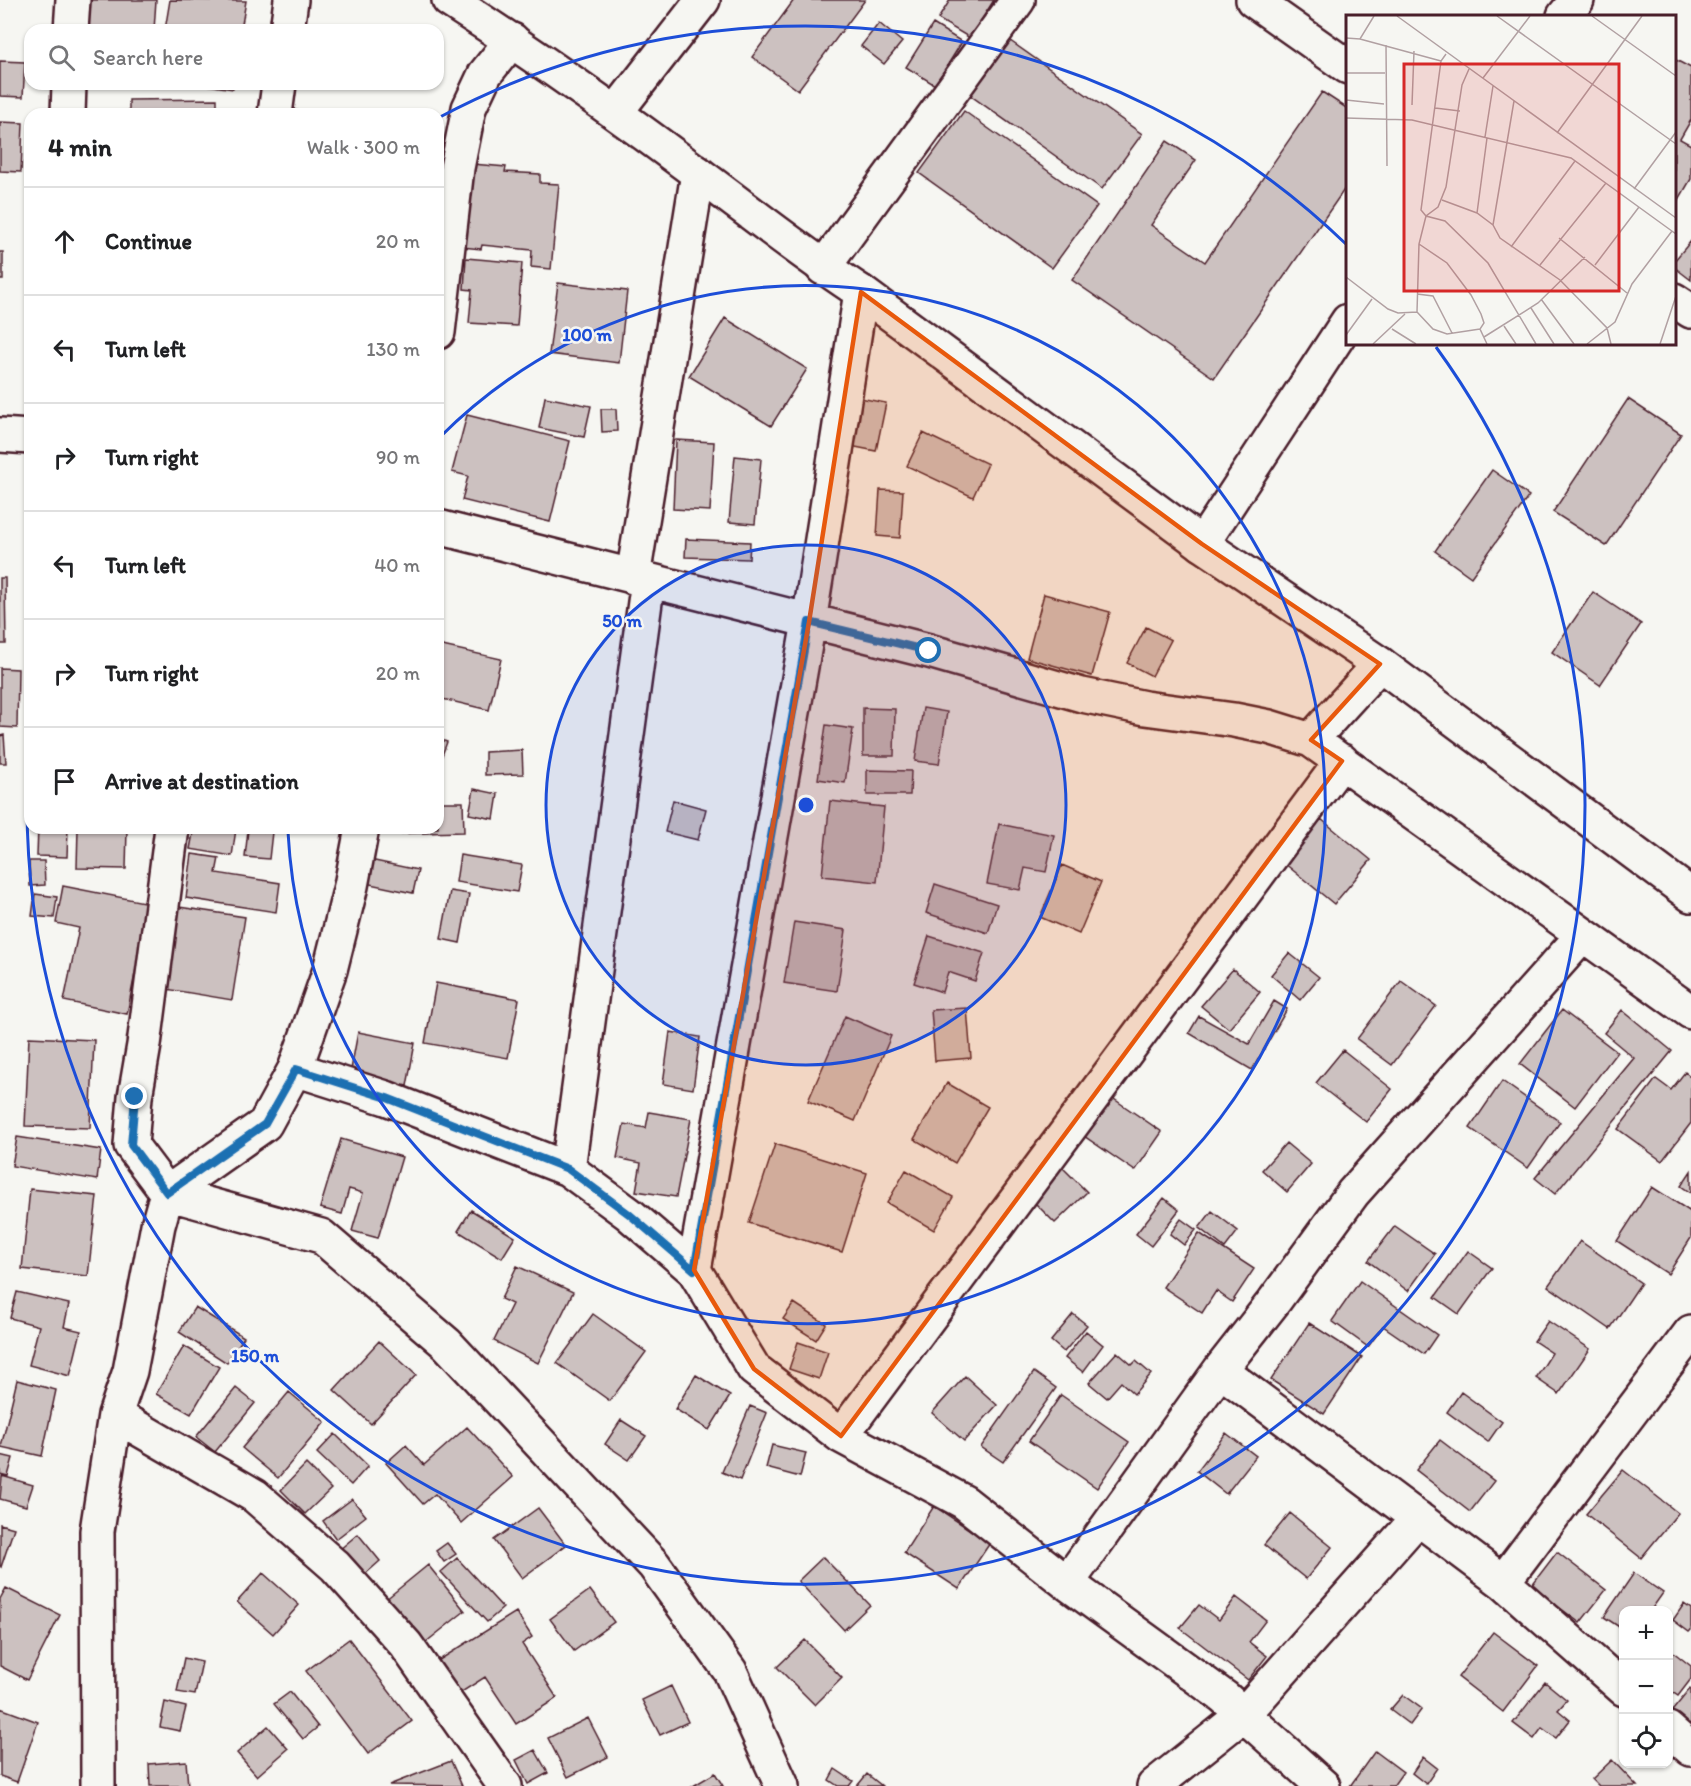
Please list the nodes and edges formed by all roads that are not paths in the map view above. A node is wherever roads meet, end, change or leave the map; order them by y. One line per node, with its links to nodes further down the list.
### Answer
1 (73, 0): 9 (street)
2 (291, 0): 10 (street)
3 (448, 0): 11 (street)
4 (703, 0): 17 (street)
5 (1018, 0): 19 (street)
6 (1253, 0): 12 (street)
7 (1577, 0): 8 (street)
8 (1565, 15)
9 (71, 24)
10 (288, 24)
11 (512, 40): 17 (street); 20 (street)
12 (1346, 66)
13 (69, 90): 15 (street)
14 (278, 90): 16 (street)
15 (68, 108)
16 (275, 108)
17 (616, 112): 18 (street)
18 (698, 173): 19 (street); 29 (street)
19 (823, 268): 21 (street)
20 (444, 280)
21 (861, 292): 28 (street); 30 (street)
22 (1676, 301): 23 (street)
23 (1691, 311)
24 (1346, 323): 28 (street)
25 (0, 435): 26 (street)
26 (24, 437)
27 (444, 529): 29 (street)
28 (1202, 544): 31 (street)
29 (640, 578): 30 (street); 40 (street)
30 (809, 622): 32 (street); 42 (street)
31 (1380, 664): 32 (street); 36 (street)
32 (1311, 740): 33 (street)
33 (1342, 761): 37 (street); 46 (street)
34 (171, 834): 41 (street)
35 (361, 834): 39 (street)
36 (1691, 895)
37 (1583, 934): 38 (street); 44 (street)
38 (1691, 1012)
39 (296, 1069): 40 (street); 41 (street)
40 (568, 1169): 42 (street)
41 (167, 1193): 45 (street); 56 (street)
42 (694, 1270): 46 (street)
43 (1691, 1332): 48 (street)
44 (1220, 1370): 47 (street); 49 (street)
45 (115, 1416): 54 (street); 55 (street)
46 (841, 1436): 49 (street)
47 (1418, 1518): 48 (street); 51 (street)
48 (1503, 1582): 50 (street)
49 (1067, 1583): 51 (street)
50 (1619, 1685)
51 (1244, 1714): 57 (street); 58 (street)
52 (1673, 1733): 53 (street)
53 (1691, 1749)
54 (98, 1786)
55 (505, 1786)
56 (782, 1786)
57 (1154, 1786)
58 (1323, 1786)

